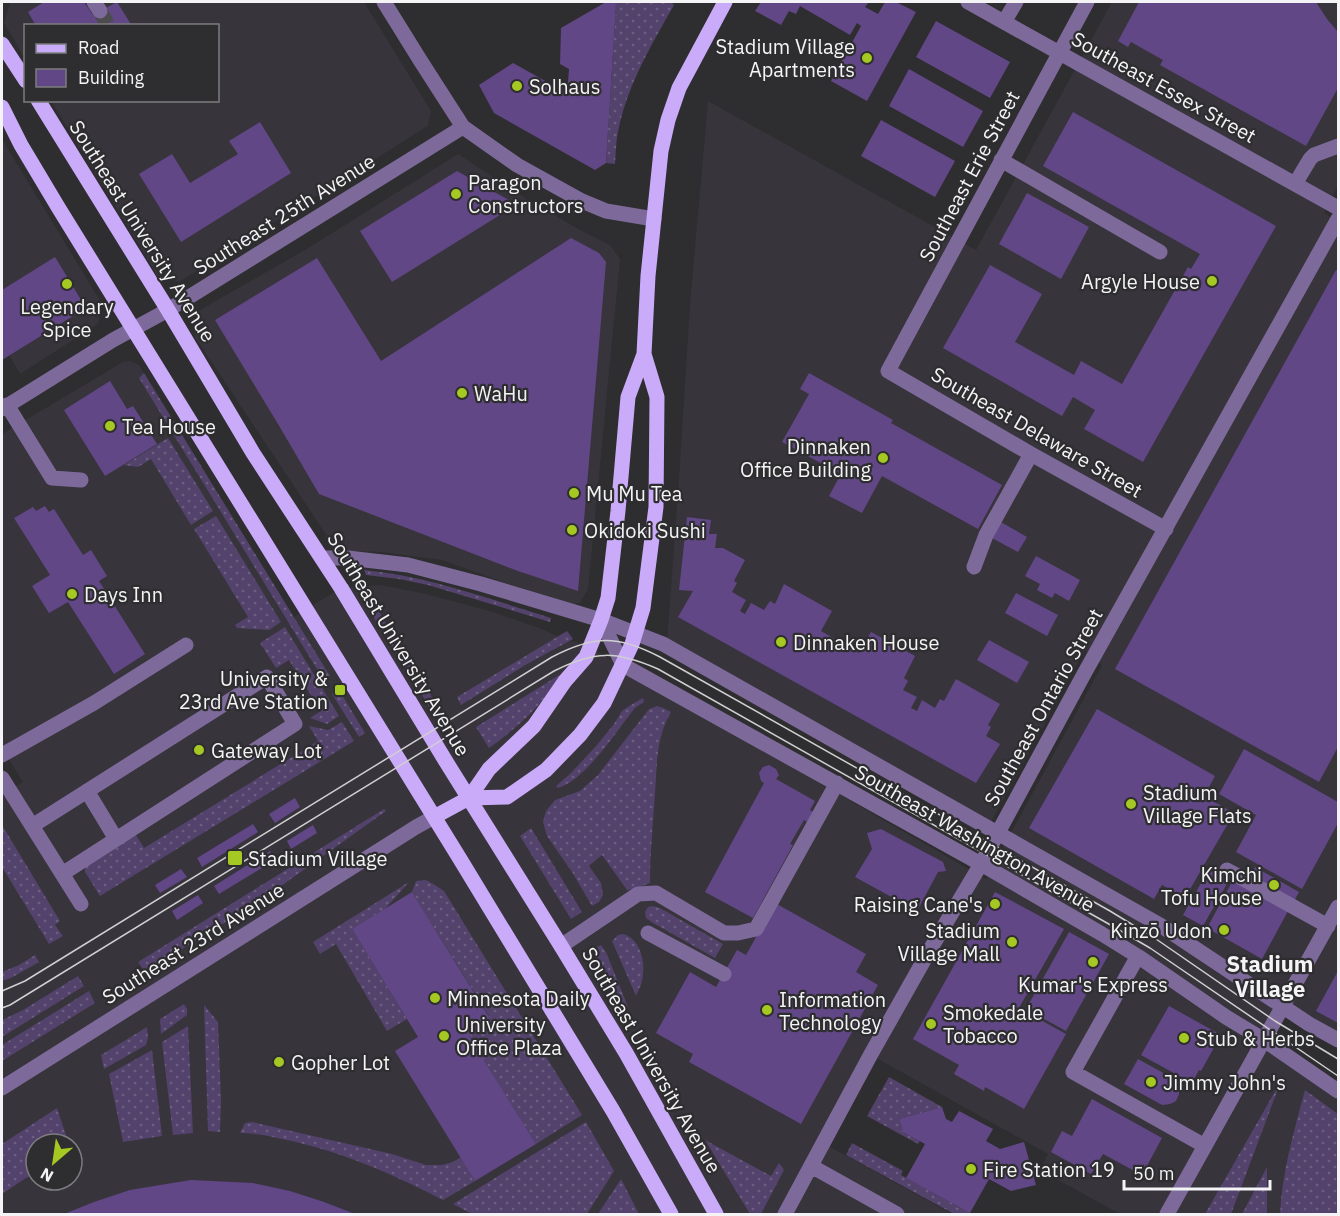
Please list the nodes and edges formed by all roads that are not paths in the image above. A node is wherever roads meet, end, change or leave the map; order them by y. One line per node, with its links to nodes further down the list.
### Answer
1 (384, 2): 12 (street)
2 (725, 2): 17 (main road)
3 (968, 2): 6 (street, Southeast Essex Street)
4 (1016, 2): 6 (street)
5 (1088, 2): 8 (street, Southeast Erie Street)
6 (1004, 22): 8 (street, Southeast Essex Street)
7 (2, 44): 9 (main road)
8 (1059, 52): 14 (street, Southeast Erie Street); 15 (street, Southeast Essex Street)
9 (24, 78)
10 (39, 102): 20 (main road, Southeast University Avenue)
11 (2, 107): 21 (main road)
12 (463, 127): 17 (street); 20 (street, Southeast 25th Avenue)
13 (1338, 146): 15 (street)
14 (1001, 159): 19 (street); 23 (street, Southeast Erie Street)
15 (1295, 184): 16 (street, Southeast Essex Street)
16 (1338, 208)
17 (654, 219): 22 (main road)
18 (1338, 219): 27 (street, Southeast Ontario Street)
19 (1160, 252)
20 (168, 310): 21 (street, Southeast 25th Avenue); 28 (main road, Southeast University Avenue)
21 (133, 329): 24 (street, Southeast 25th Avenue); 39 (main road)
22 (644, 354): 30 (main road); 31 (main road)
23 (888, 371): 25 (street, Southeast Delaware Street)
24 (4, 407): 26 (street)
25 (1031, 454): 27 (street, Southeast Delaware Street); 29 (street)
26 (81, 480)
27 (1166, 529): 41 (street, Southeast Ontario Street)
28 (322, 558): 30 (street, Southeast Washington Avenue); 38 (main road, Southeast University Avenue)
29 (974, 567)
30 (601, 620): 31 (street, Southeast Washington Avenue); 33 (street); 38 (main road)
31 (635, 633): 33 (main road); 41 (street, Southeast Washington Avenue)
32 (186, 645): 34 (street)
33 (623, 665): 36 (street, Southeast Washington Avenue); 38 (main road)
34 (2, 755)
35 (2, 777): 40 (street)
36 (837, 783): 43 (street, Southeast Washington Avenue); 50 (street)
37 (87, 791): 40 (street); 42 (street); 42 (street)
38 (469, 798): 39 (main road, Southeast 23rd Avenue); 50 (main road, Southeast University Avenue)
39 (434, 817): 56 (street, Southeast 23rd Avenue); 60 (main road)
40 (32, 826): 45 (street)
41 (997, 833): 43 (street, Southeast Ontario Street); 53 (street, Southeast Washington Avenue)
42 (116, 839): 45 (street)
43 (981, 864): 51 (street, Southeast Washington Avenue); 59 (street, Southeast Ontario Street)
44 (1227, 870): 48 (street)
45 (62, 874): 46 (street)
46 (81, 904)
47 (1338, 907): 48 (street)
48 (1328, 926): 53 (street)
49 (648, 933): 52 (street)
50 (561, 946): 61 (main road, Southeast University Avenue)
51 (1139, 957): 54 (street, Southeast Washington Avenue); 58 (street)
52 (724, 974)
53 (1282, 1006): 54 (street); 55 (street, Southeast Washington Avenue)
54 (1264, 1040): 57 (street, Southeast Washington Avenue); 58 (street)
55 (1338, 1040)
56 (2, 1088)
57 (1338, 1091)
58 (1205, 1146): 64 (street)
59 (811, 1166): 62 (street, Southeast Ontario Street); 63 (street)
60 (671, 1215)
61 (716, 1215)
62 (785, 1215)
63 (897, 1215)
64 (1167, 1215)

